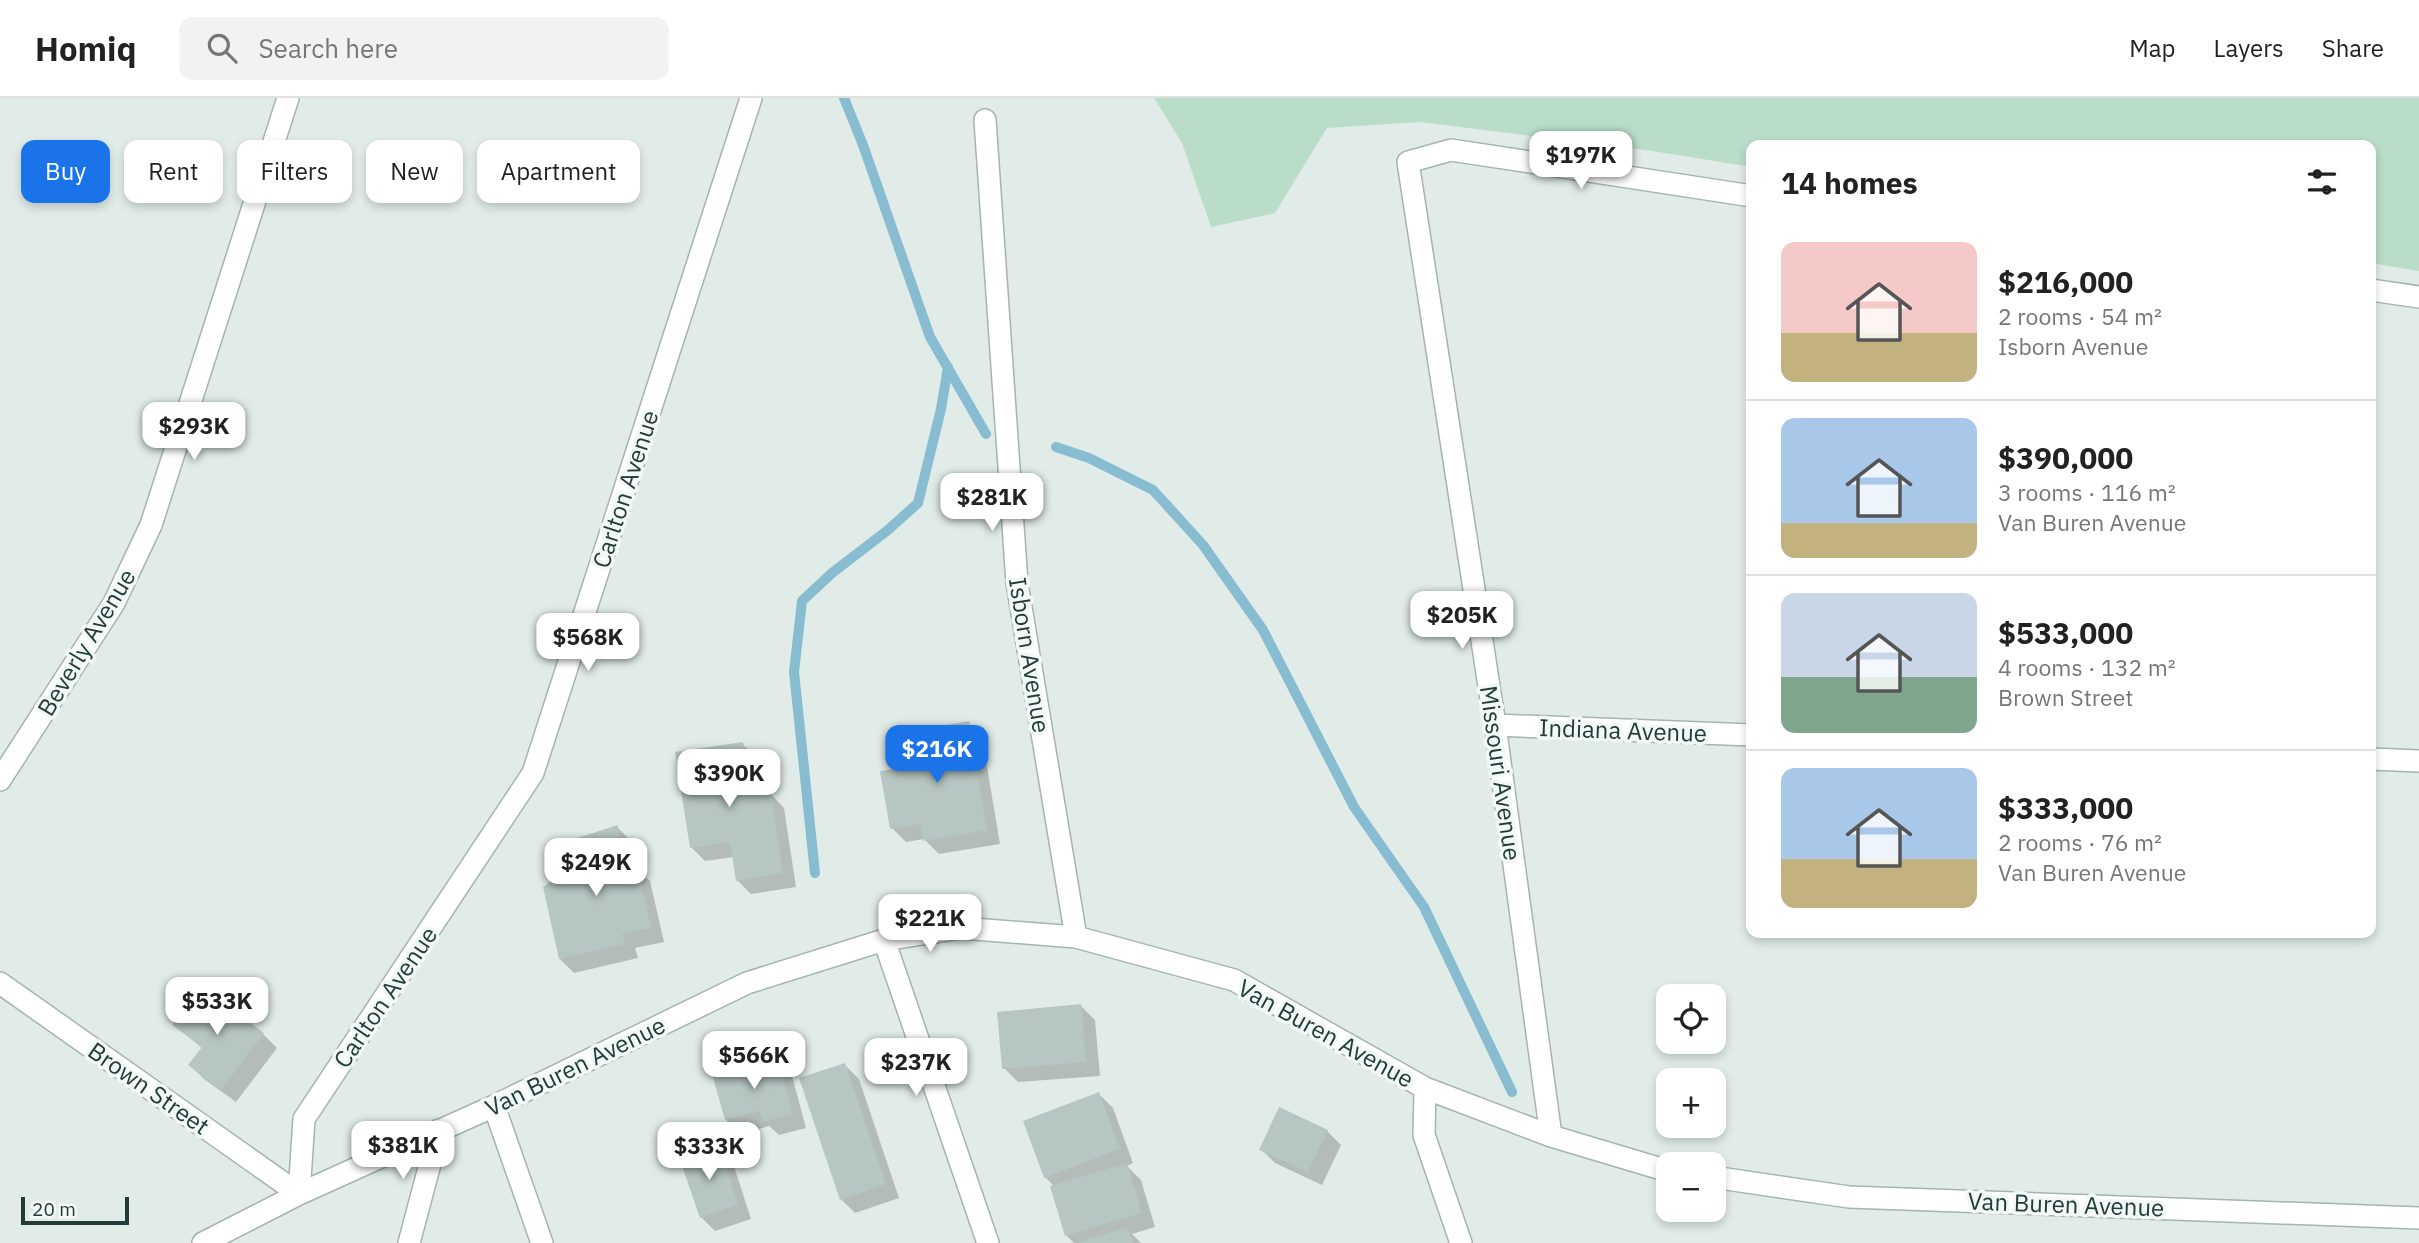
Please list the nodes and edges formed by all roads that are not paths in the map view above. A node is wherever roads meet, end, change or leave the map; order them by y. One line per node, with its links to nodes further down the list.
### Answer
1 (288, 98): 11 (street, Beverly Avenue)
2 (751, 98): 21 (street, Carlton Avenue)
3 (985, 120): 12 (street, Isborn Avenue)
4 (1746, 195): 7 (street, Missouri Avenue)
5 (2376, 291): 6 (street)
6 (2419, 298)
7 (1495, 725): 8 (street, Indiana Avenue); 18 (street, Missouri Avenue)
8 (1746, 735)
9 (2376, 759): 10 (street)
10 (2419, 761)
11 (0, 780)
12 (1076, 937): 13 (street, Van Buren Avenue); 15 (street, Van Buren Avenue)
13 (884, 940): 16 (street, Van Buren Avenue); 26 (street)
14 (0, 983): 21 (street, Brown Street)
15 (1425, 1088): 18 (street, Van Buren Avenue); 27 (street)
16 (494, 1106): 17 (street, Van Buren Avenue); 25 (street)
17 (439, 1130): 21 (street, Van Buren Avenue); 24 (street)
18 (1551, 1136): 19 (street, Van Buren Avenue)
19 (1656, 1167)
20 (1726, 1179): 22 (street, Van Buren Avenue)
21 (299, 1194): 23 (street, Van Buren Avenue)
22 (2419, 1218)
23 (202, 1243)
24 (409, 1243)
25 (542, 1243)
26 (988, 1243)
27 (1461, 1243)

